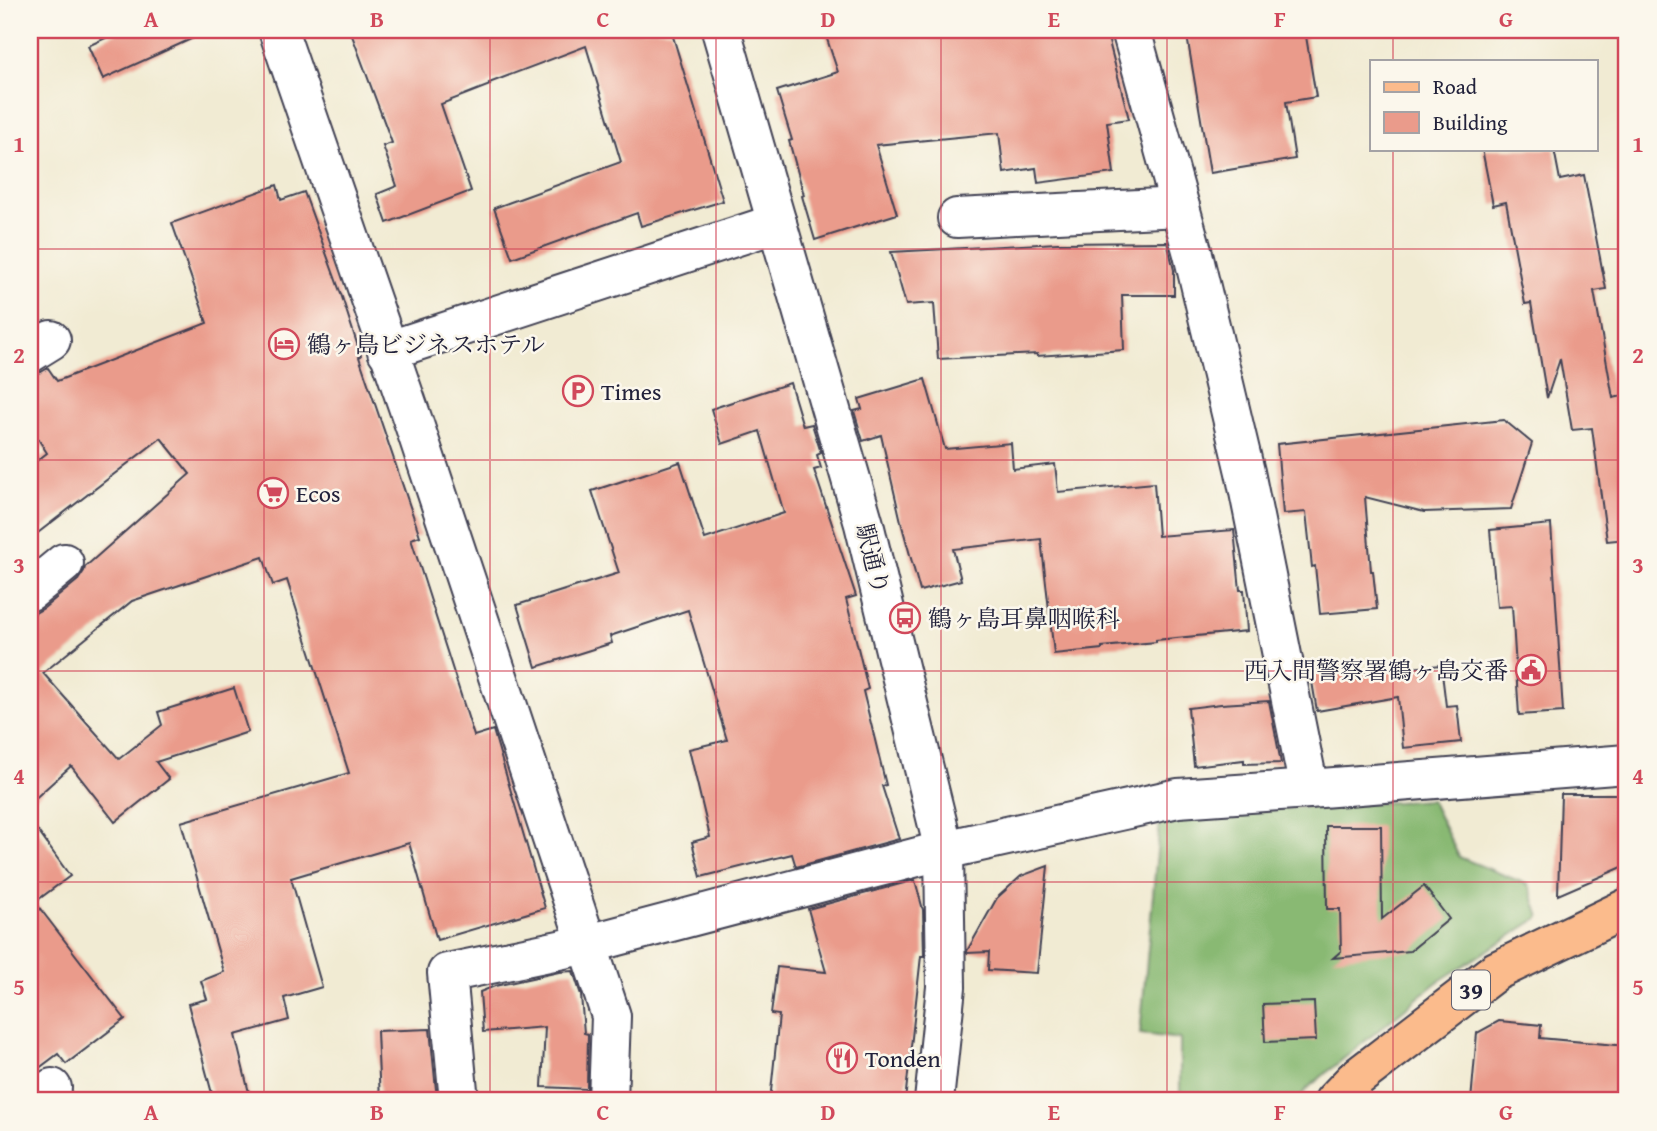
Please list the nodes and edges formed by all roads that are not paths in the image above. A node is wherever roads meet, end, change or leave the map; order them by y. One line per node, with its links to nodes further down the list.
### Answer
1 (278, 30): 7 (street)
2 (721, 30): 6 (street, 駅通り)
3 (1131, 30): 4 (street)
4 (1180, 207): 5 (street); 11 (street)
5 (957, 218)
6 (777, 223): 7 (street); 12 (street, 駅通り)
7 (387, 351): 14 (street)
8 (64, 563): 9 (street)
9 (30, 591)
10 (1627, 764): 11 (street)
11 (1309, 789): 12 (street)
12 (944, 850): 14 (street); 17 (street, 駅通り)
13 (1627, 908): 18 (main road, 39)
14 (588, 944): 15 (street); 16 (street)
15 (459, 1101)
16 (608, 1101)
17 (934, 1101)
18 (1334, 1101)

